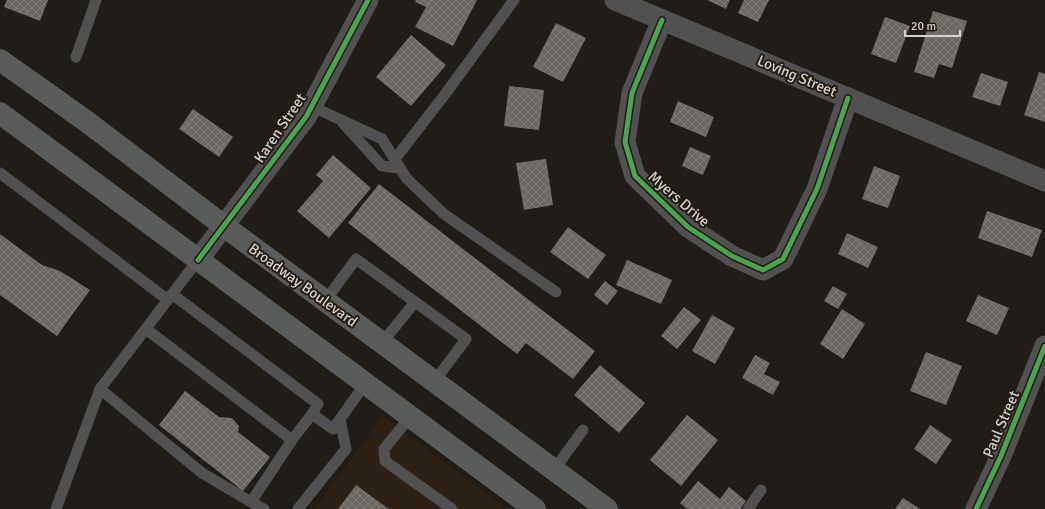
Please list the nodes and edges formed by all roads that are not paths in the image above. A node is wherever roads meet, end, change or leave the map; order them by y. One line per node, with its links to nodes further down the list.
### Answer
1 (96, 0): 6 (lane)
2 (368, 0): 9 (street, Karen Street)
3 (514, 0): 12 (lane)
4 (615, 0): 5 (street, Loving Street)
5 (662, 20): 8 (street, Loving Street); 8 (street, Myers Drive)
6 (76, 57)
7 (0, 60): 15 (main road, Broadway Boulevard)
8 (848, 98): 14 (street, Loving Street)
9 (311, 106): 11 (lane); 15 (street, Karen Street)
10 (0, 113): 16 (main road)
11 (340, 120): 12 (lane); 12 (lane)
12 (397, 163): 17 (lane)
13 (0, 173): 18 (lane)
14 (1045, 181)
15 (224, 226): 16 (street, Karen Street); 19 (main road, Broadway Boulevard)
16 (198, 260): 18 (lane); 25 (main road)
17 (556, 292)
18 (170, 297): 21 (lane); 27 (lane)
19 (325, 301): 20 (lane); 22 (main road, Broadway Boulevard)
20 (416, 302): 22 (lane); 24 (lane)
21 (146, 329): 26 (lane); 31 (lane)
22 (382, 343): 24 (main road, Broadway Boulevard)
23 (1045, 346): 42 (street, Paul Street)
24 (434, 382): 32 (main road, Broadway Boulevard)
25 (365, 384): 28 (main road); 29 (lane)
26 (100, 389): 34 (lane); 35 (lane)
27 (312, 414): 29 (lane); 31 (lane)
28 (410, 417): 38 (lane); 39 (main road)
29 (340, 419): 37 (lane)
30 (583, 430): 32 (lane)
31 (292, 440): 34 (lane)
32 (554, 470): 40 (main road, Broadway Boulevard)
33 (761, 490): 41 (lane)
34 (251, 502): 36 (lane)
35 (56, 509)
36 (264, 509)
37 (298, 509)
38 (452, 509)
39 (535, 509)
40 (607, 509)
41 (748, 509)
42 (976, 509)

